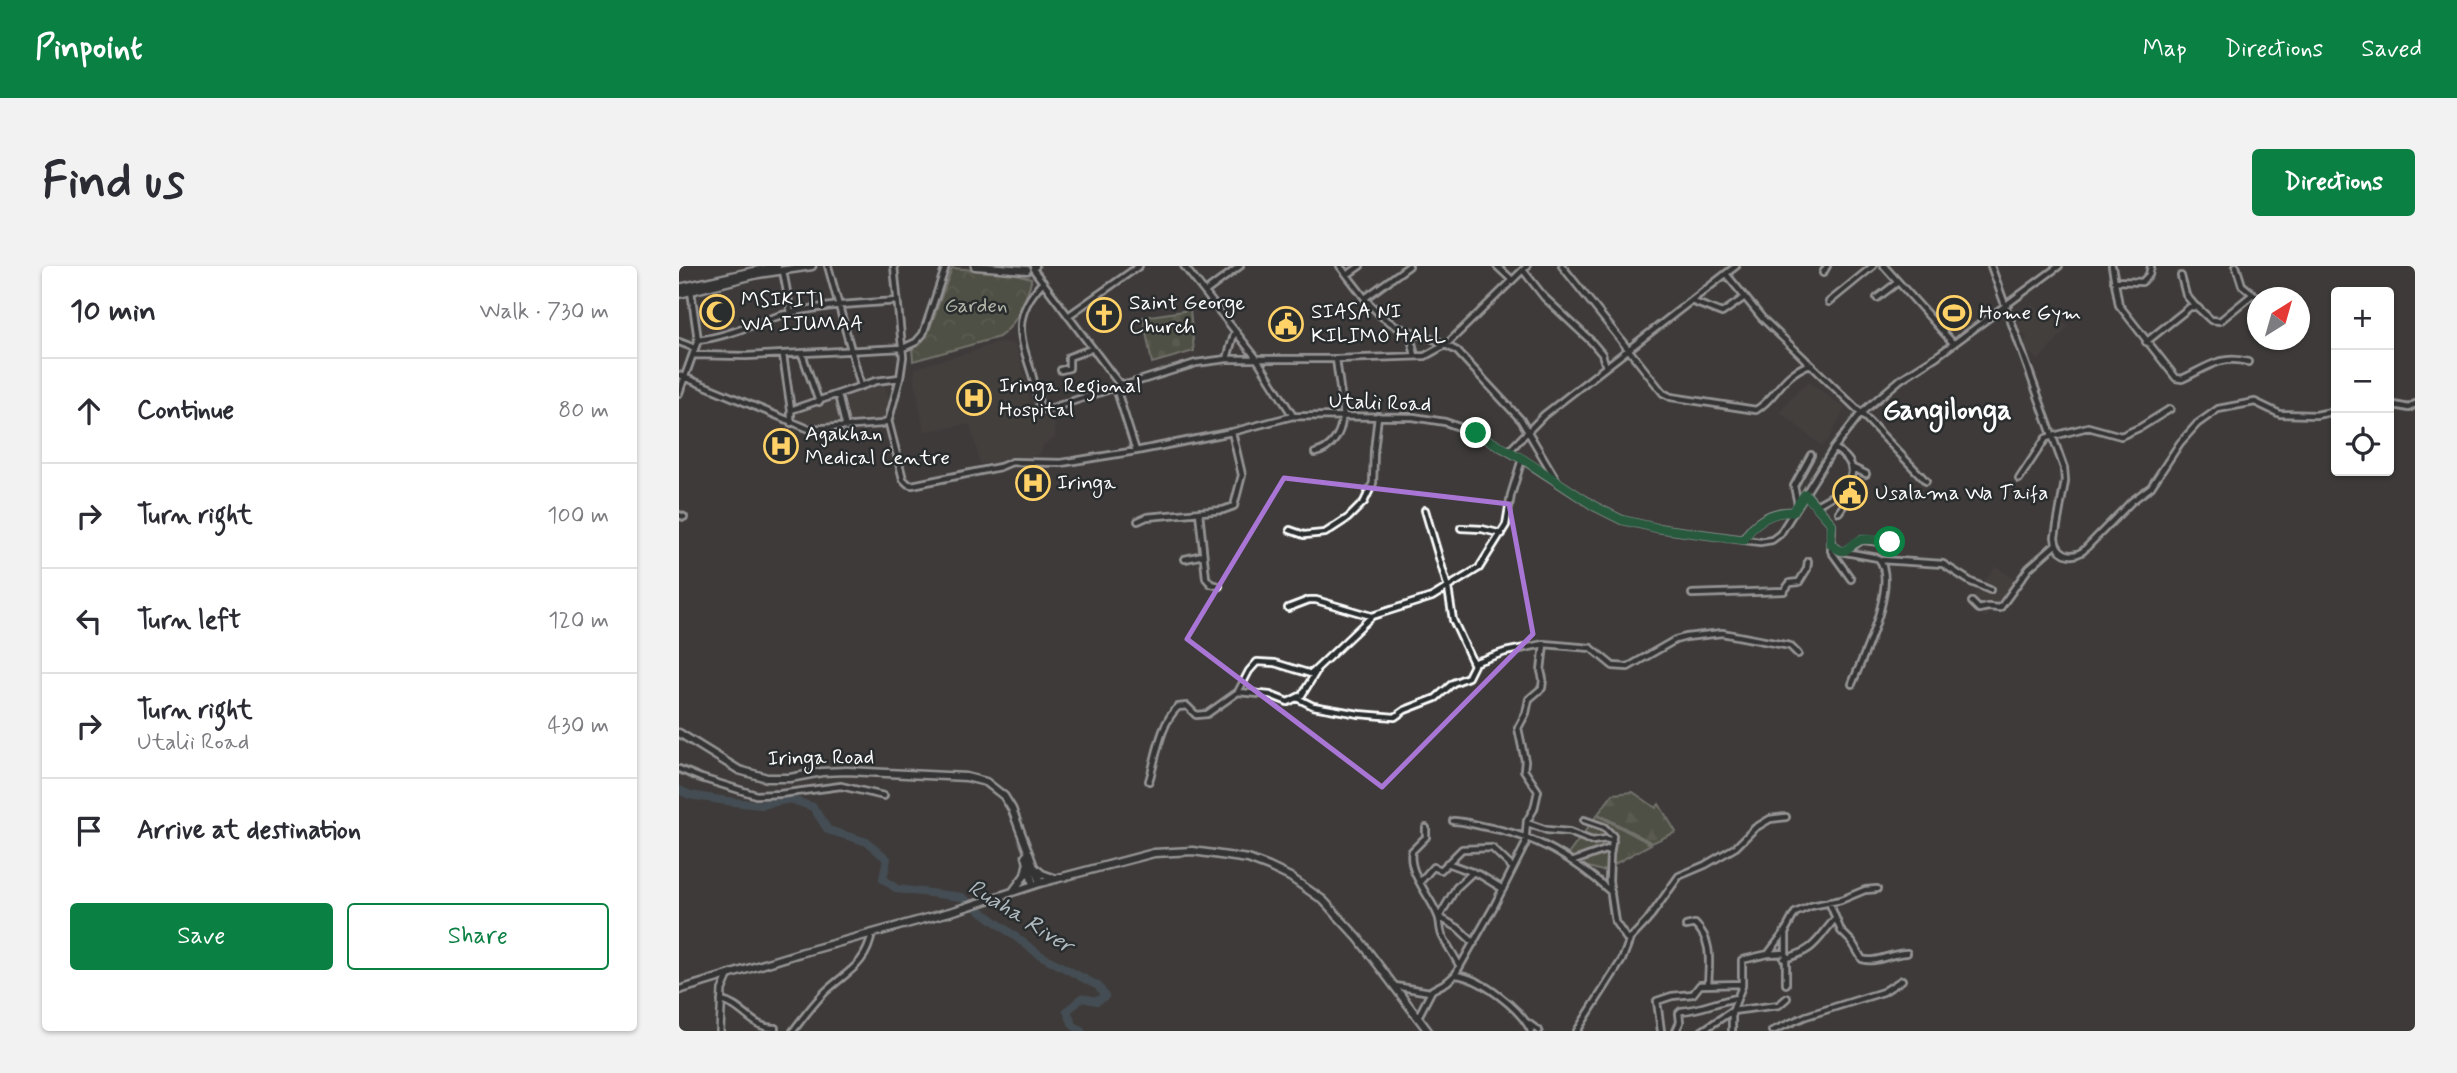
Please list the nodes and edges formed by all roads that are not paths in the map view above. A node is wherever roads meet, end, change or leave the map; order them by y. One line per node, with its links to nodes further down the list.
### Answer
1 (812, 266): 24 (highway)
2 (828, 266): 47 (street)
3 (894, 266): 42 (street)
4 (946, 266): 59 (street)
5 (975, 266): 23 (highway)
6 (1139, 266): 50 (street)
7 (1184, 266): 37 (street)
8 (1240, 266): 37 (street)
9 (1340, 266): 28 (street)
10 (1360, 266): 28 (street)
11 (1409, 266): 40 (street)
12 (1497, 266): 30 (street)
13 (1562, 266): 61 (street)
14 (1736, 266): 27 (street)
15 (1827, 266): 26 (street)
16 (1873, 266): 44 (street)
17 (1884, 266): 33 (street)
18 (1991, 266): 46 (street)
19 (2059, 266): 46 (street, Utalii Road)
20 (2112, 266): 31 (street)
21 (2151, 266): 31 (street)
22 (2236, 266): 35 (street)
23 (1031, 267): 32 (street)
24 (780, 268): 34 (highway); 36 (highway); 49 (street)
25 (1525, 268): 30 (street); 72 (street)
26 (1823, 273)
27 (1726, 274): 39 (street); 43 (street)
28 (1347, 275): 40 (street)
29 (2181, 276): 48 (street)
30 (1512, 280): 57 (street)
31 (2114, 281): 55 (street)
32 (1042, 282): 50 (street); 78 (street)
33 (1898, 282): 41 (street); 56 (street)
34 (679, 288)
35 (2247, 289)
36 (691, 291): 38 (highway); 53 (street)
37 (1205, 292): 51 (street)
38 (679, 293)
39 (1745, 297): 43 (street); 71 (street)
40 (1365, 298): 52 (street)
41 (1877, 298)
42 (897, 301): 47 (street); 59 (street)
43 (1691, 301): 61 (street)
44 (1829, 302)
45 (2247, 302): 48 (street)
46 (2004, 304): 56 (street, Utalii Road); 96 (street)
47 (838, 305): 49 (street); 62 (street)
48 (2197, 307): 55 (street)
49 (791, 313): 53 (street)
50 (1068, 316): 60 (street)
51 (1234, 333): 67 (street); 68 (street)
52 (1410, 333): 57 (street); 66 (street)
53 (698, 340): 58 (street)
54 (679, 342): 58 (street)
55 (2147, 342): 70 (street)
56 (1953, 343): 87 (street, Utalii Road)
57 (1447, 344): 66 (street); 94 (street)
58 (695, 348): 64 (street)
59 (902, 348): 62 (street); 75 (street)
60 (1091, 349): 73 (street); 76 (street)
61 (1626, 349): 71 (street); 72 (street)
62 (851, 351): 63 (street); 77 (street)
63 (802, 354): 65 (street); 81 (street)
64 (693, 355): 65 (street); 74 (street)
65 (783, 355): 85 (street)
66 (1415, 356): 69 (street)
67 (1227, 359): 68 (street); 76 (street)
68 (1257, 359): 69 (street); 88 (street)
69 (1336, 359): 90 (street)
70 (2248, 362)
71 (1810, 364): 87 (street)
72 (1606, 367): 94 (street)
73 (1061, 370)
74 (681, 376): 79 (street); 92 (street)
75 (900, 378): 77 (street); 91 (street)
76 (1122, 385): 78 (street)
77 (861, 386): 80 (street)
78 (1116, 388): 98 (street)
79 (679, 393)
80 (838, 396): 81 (street); 93 (street)
81 (819, 402): 85 (street)
82 (2415, 404): 83 (street)
83 (2394, 405)
84 (2170, 409): 96 (street)
85 (791, 410): 92 (street)
86 (2331, 412): 123 (street)
87 (1861, 413): 97 (street, Utalii Road); 106 (street)
88 (1293, 416): 90 (street, Utalii Road); 95 (street, Utalii Road)
89 (1378, 416): 90 (street, Utalii Road); 99 (street, Utalii Road); 118 (street)
90 (1343, 417): 100 (street)
91 (888, 420): 93 (street); 98 (street, Utalii Road)
92 (791, 424): 93 (street)
93 (846, 428)
94 (1528, 430): 99 (street); 107 (street)
95 (1232, 432): 98 (street, Utalii Road); 113 (street)
96 (2053, 435): 105 (street); 123 (street)
97 (1834, 448): 103 (street); 109 (street, Utalii Road)
98 (1136, 451)
99 (1509, 451): 102 (street, Utalii Road)
100 (1315, 453)
101 (1811, 455): 110 (street)
102 (1523, 459): 107 (street, Utalii Road); 119 (street)
103 (1853, 468): 104 (street); 108 (street)
104 (1866, 474)
105 (2019, 479)
106 (1926, 481)
107 (1558, 483): 120 (street, Utalii Road)
108 (1842, 487): 111 (street); 115 (street)
109 (1805, 494): 110 (street, Utalii Road); 111 (street)
110 (1798, 504): 114 (street, Utalii Road)
111 (1816, 505): 122 (street)
112 (1425, 510): 131 (street)
113 (1199, 512): 116 (street); 125 (street)
114 (1793, 512): 120 (street); 120 (street, Utalii Road)
115 (1839, 512)
116 (1138, 521)
117 (1461, 528): 119 (street)
118 (1290, 530)
119 (1502, 534): 131 (street)
120 (1744, 540)
121 (1890, 542): 124 (street)
122 (1830, 543): 124 (street); 129 (street)
123 (2055, 545): 134 (street)
124 (1846, 551): 127 (street)
125 (1203, 555): 126 (street); 130 (street)
126 (1185, 559)
127 (1881, 560): 132 (street); 141 (street)
128 (1808, 562): 133 (street)
129 (1851, 579)
130 (1219, 586)
131 (1448, 589): 136 (street); 139 (street)
132 (1990, 590)
133 (1692, 594)
134 (1972, 602)
135 (1288, 608): 136 (street)
136 (1372, 616): 140 (street)
137 (1544, 644): 138 (street); 139 (street); 151 (street)
138 (1798, 654)
139 (1473, 663): 143 (street)
140 (1316, 672): 142 (street); 143 (street)
141 (1851, 684)
142 (1238, 692): 143 (street); 146 (street)
143 (1297, 698)
144 (679, 733): 158 (highway, Iringa Road)
145 (679, 769): 147 (street)
146 (1149, 781)
147 (884, 796)
148 (1786, 817): 174 (street)
149 (1584, 820): 154 (street)
150 (1453, 821): 153 (street)
151 (1527, 823): 153 (street); 154 (street)
152 (1426, 828): 162 (street)
153 (1526, 837): 156 (street); 159 (street)
154 (1613, 841): 155 (street)
155 (1611, 848): 156 (street); 167 (street)
156 (1574, 861): 167 (street)
157 (1447, 863): 159 (street); 160 (street); 162 (street)
158 (1030, 865): 161 (highway); 163 (highway); 166 (highway)
159 (1514, 868): 164 (street)
160 (1473, 872): 164 (street); 169 (street)
161 (1059, 879): 163 (highway); 186 (highway)
162 (1419, 882): 169 (street)
163 (1036, 884): 166 (highway)
164 (1503, 889): 175 (street)
165 (1877, 889): 168 (street)
166 (1013, 892): 173 (highway)
167 (1611, 892): 174 (street)
168 (1829, 902): 170 (street); 172 (street)
169 (1439, 917): 175 (street); 179 (street)
170 (1836, 919): 176 (street); 178 (street)
171 (1686, 926): 185 (street)
172 (1786, 930): 177 (street); 178 (street)
173 (872, 933): 181 (highway); 196 (street)
174 (1629, 942): 201 (street)
175 (1473, 943): 179 (street)
176 (1907, 953)
177 (1768, 954): 178 (street); 183 (street)
178 (1785, 956): 184 (street)
179 (1460, 966): 180 (street)
180 (1455, 975): 188 (street); 194 (street)
181 (728, 976): 187 (highway); 191 (main road)
182 (1902, 980): 206 (street)
183 (1742, 984): 185 (street); 189 (street)
184 (1786, 984)
185 (1708, 985): 202 (street)
186 (1394, 986): 188 (street); 193 (highway)
187 (679, 990)
188 (1430, 992): 193 (street)
189 (1738, 998): 192 (street); 203 (street)
190 (1787, 998): 192 (street)
191 (721, 1001): 195 (street); 197 (main road)
192 (1732, 1011): 204 (street); 205 (street)
193 (1418, 1018): 198 (highway)
194 (1527, 1023): 199 (street); 200 (street)
195 (775, 1028)
196 (796, 1029)
197 (720, 1031)
198 (1428, 1031)
199 (1531, 1031)
200 (1539, 1031)
201 (1577, 1031)
202 (1661, 1031)
203 (1677, 1031)
204 (1702, 1031)
205 (1732, 1031)
206 (1772, 1031)

